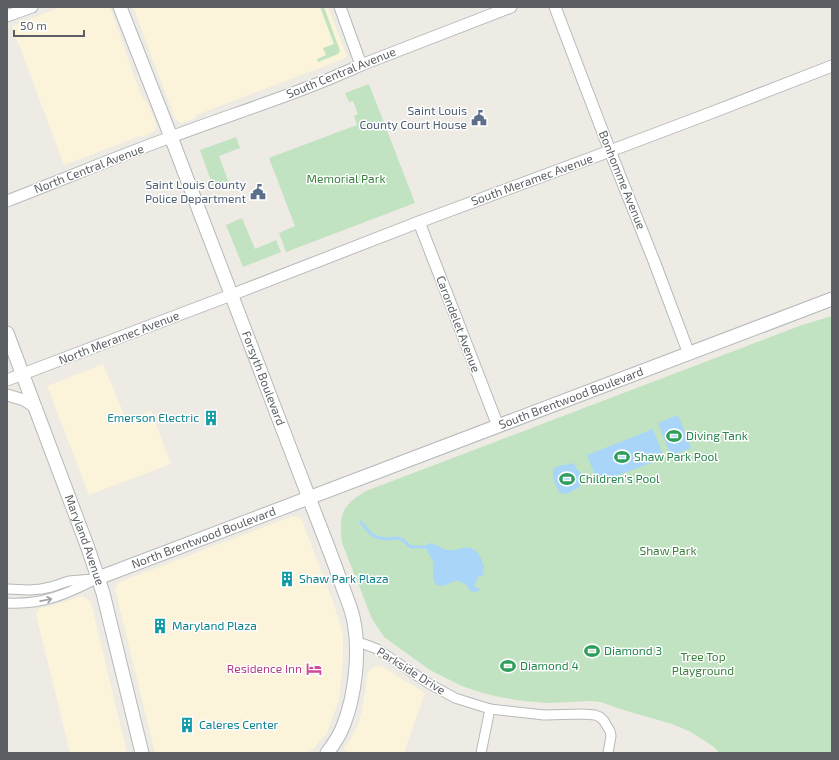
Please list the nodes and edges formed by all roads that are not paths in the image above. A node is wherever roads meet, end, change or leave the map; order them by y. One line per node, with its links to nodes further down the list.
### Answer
1 (32, 7): 6 (street)
2 (120, 7): 9 (main road, Forsyth Boulevard)
3 (340, 7): 7 (street)
4 (511, 7): 7 (street, South Central Avenue)
5 (555, 7): 10 (street, Bonhomme Avenue)
6 (7, 16)
7 (361, 65): 9 (street, South Central Avenue)
8 (832, 66): 10 (street, South Meramec Avenue)
9 (171, 137): 11 (street, North Central Avenue); 13 (main road, Forsyth Boulevard)
10 (610, 152): 12 (street, South Meramec Avenue); 16 (street, Bonhomme Avenue)
11 (7, 201)
12 (419, 222): 13 (street, South Meramec Avenue); 21 (street, Carondelet Avenue)
13 (231, 295): 17 (street, North Meramec Avenue); 22 (main road, Forsyth Boulevard)
14 (832, 299): 16 (main road, South Brentwood Boulevard)
15 (7, 333): 17 (main road, Maryland Avenue)
16 (689, 354): 21 (main road, South Brentwood Boulevard)
17 (23, 374): 18 (street, North Meramec Avenue); 20 (main road, Maryland Avenue)
18 (7, 380)
19 (7, 395): 20 (street)
20 (35, 407): 23 (main road, Maryland Avenue)
21 (498, 426): 22 (main road, South Brentwood Boulevard)
22 (309, 498): 23 (main road, North Brentwood Boulevard); 26 (main road, Forsyth Boulevard)
23 (98, 578): 24 (street, North Brentwood Boulevard); 25 (street, North Brentwood Boulevard, one-way to 23); 28 (main road, Maryland Avenue)
24 (7, 589)
25 (7, 602)
26 (356, 643): 27 (street, Parkside Drive); 29 (main road, Forsyth Boulevard)
27 (490, 709): 30 (street); 31 (street, Parkside Drive)
28 (142, 753)
29 (327, 753)
30 (480, 753)
31 (608, 753)

